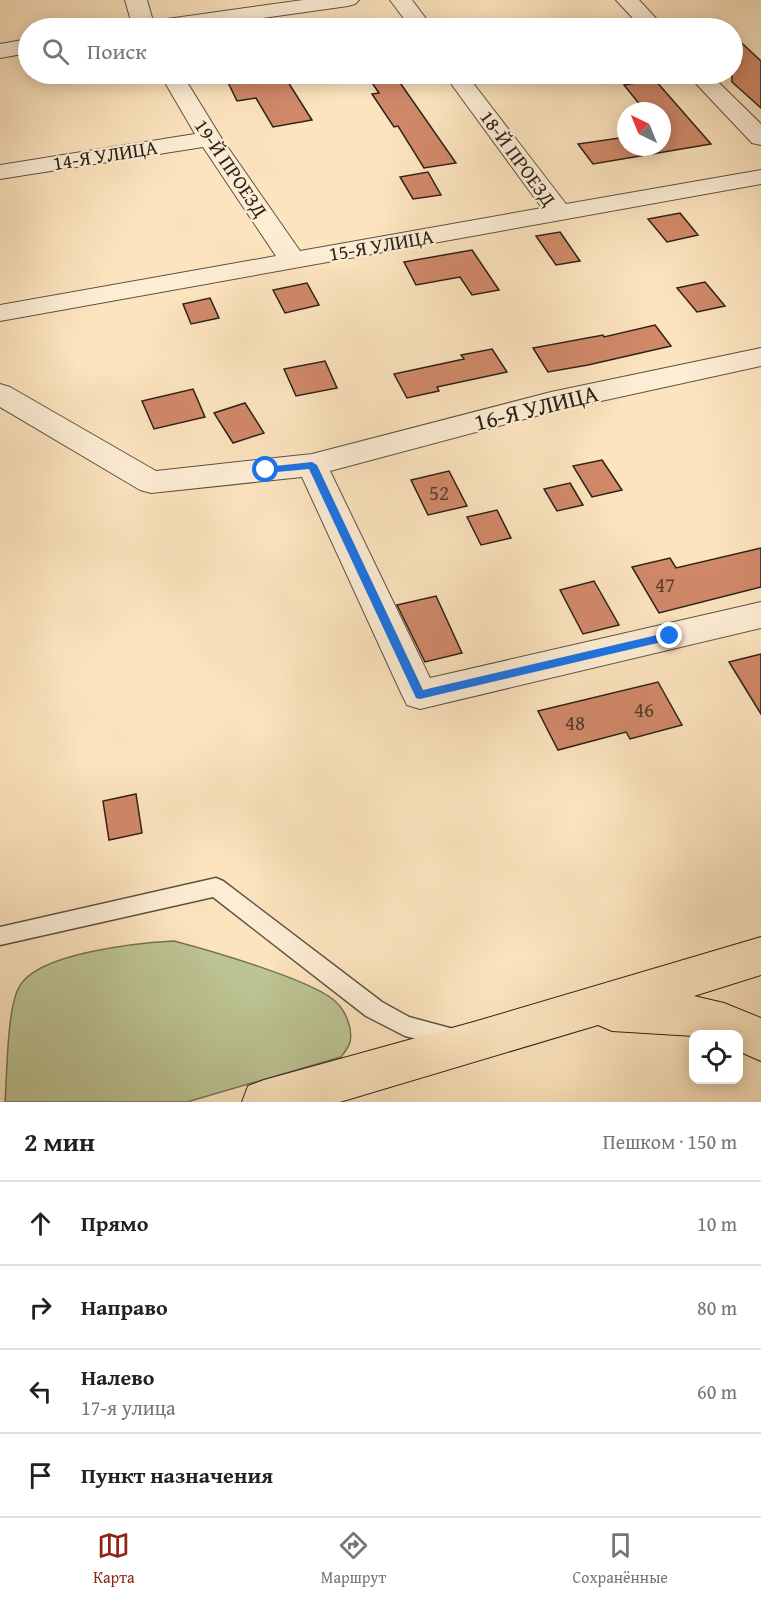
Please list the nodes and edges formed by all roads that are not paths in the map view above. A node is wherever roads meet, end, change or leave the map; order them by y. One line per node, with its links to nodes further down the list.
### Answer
1 (136, 0): 5 (street)
2 (348, 0): 6 (street)
3 (401, 0): 7 (street)
4 (627, 0): 8 (street)
5 (141, 18)
6 (221, 18)
7 (414, 18)
8 (644, 18)
9 (18, 48): 10 (street)
10 (0, 51)
11 (177, 84): 15 (street, 19-Й ПРОЕЗД)
12 (462, 84): 18 (street, 18-Й ПРОЕЗД)
13 (708, 84): 14 (street)
14 (761, 138)
15 (210, 139): 16 (street, 14-Я УЛИЦА); 19 (street, 19-Й ПРОЕЗД)
16 (0, 172)
17 (761, 177): 18 (street, 15-Я УЛИЦА)
18 (559, 213): 19 (street, 15-Я УЛИЦА)
19 (293, 261): 20 (street, 15-Я УЛИЦА)
20 (0, 313)
21 (761, 357): 23 (street, 16-Я УЛИЦА)
22 (0, 394): 23 (street, 16-Я УЛИЦА)
23 (312, 465): 24 (street)
24 (761, 615)
25 (0, 936): 29 (lane)
26 (761, 956): 27 (highway)
27 (580, 1011): 28 (highway); 29 (highway)
28 (761, 1040)
29 (477, 1042): 30 (highway)
30 (264, 1102)

